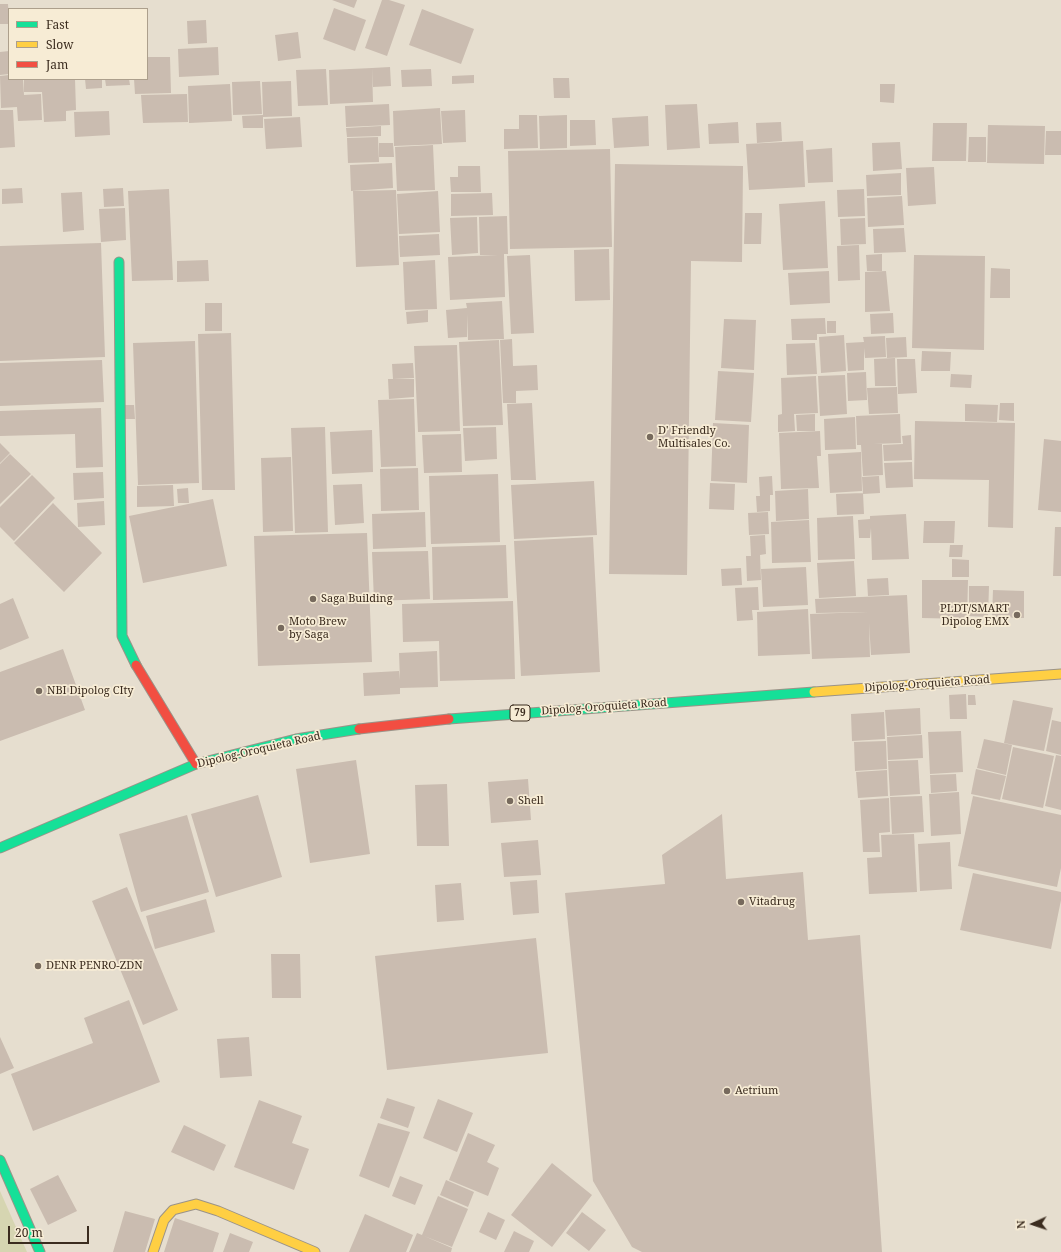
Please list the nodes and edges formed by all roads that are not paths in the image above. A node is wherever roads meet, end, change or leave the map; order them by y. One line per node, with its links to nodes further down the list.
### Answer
1 (119, 262): 3 (main road)
2 (1061, 674): 3 (main road, Dipolog-Oroquieta Road / 79)
3 (196, 764): 4 (main road, Dipolog-Oroquieta Road / 79)
4 (0, 848)
5 (0, 1160): 6 (main road)
6 (40, 1252)
7 (152, 1252): 8 (main road)
8 (315, 1252)

